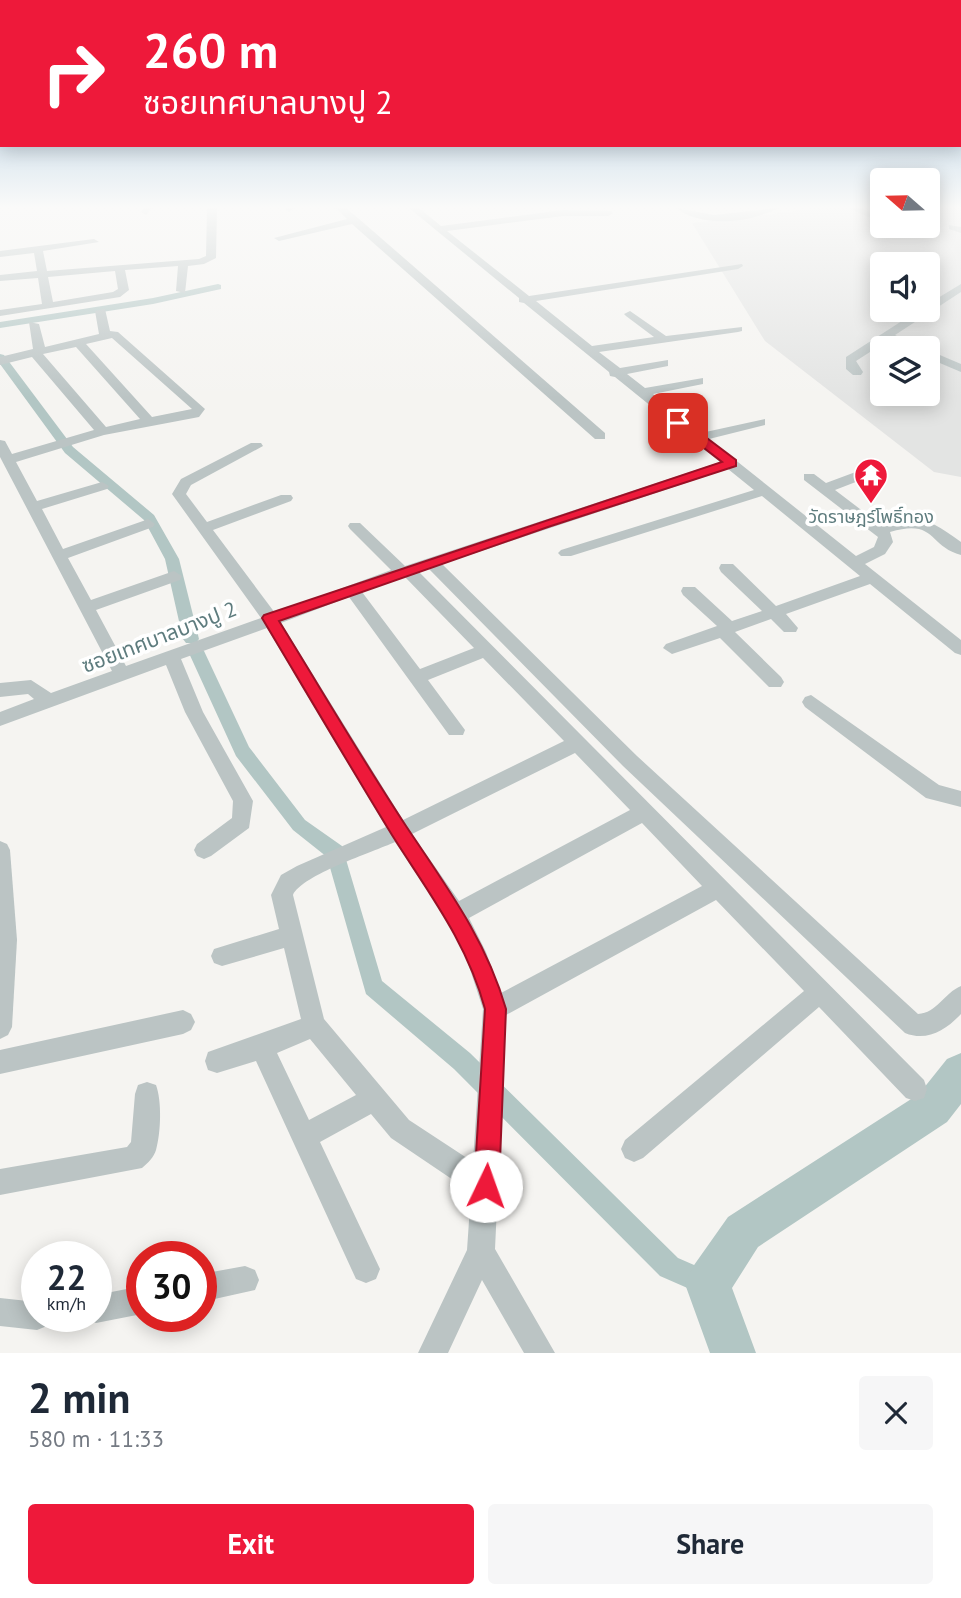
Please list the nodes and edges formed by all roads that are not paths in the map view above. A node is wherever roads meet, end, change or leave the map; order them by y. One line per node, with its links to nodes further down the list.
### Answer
1 (65, 271): 7 (street)
2 (120, 271): 15 (street)
3 (182, 271): 10 (street)
4 (413, 271): 40 (street)
5 (488, 271): 12 (street)
6 (705, 271): 12 (street)
7 (41, 273): 8 (street); 15 (street)
8 (0, 278)
9 (961, 287): 11 (street)
10 (181, 291)
11 (947, 296): 13 (street); 14 (street)
12 (523, 300): 27 (street)
13 (940, 301)
14 (961, 302)
15 (48, 306): 17 (street)
16 (101, 311): 22 (street)
17 (0, 313)
18 (630, 314): 24 (street)
19 (908, 322): 23 (street)
20 (33, 324): 28 (street)
21 (738, 329): 24 (street)
22 (105, 334): 25 (street); 37 (street)
23 (887, 336)
24 (662, 338): 27 (street)
25 (77, 341): 28 (street); 37 (street)
26 (870, 347): 33 (street)
27 (587, 350): 34 (street)
28 (37, 351): 30 (street); 39 (street)
29 (940, 359): 32 (street)
30 (0, 361)
31 (664, 363): 34 (street)
32 (961, 368)
33 (857, 372)
34 (614, 373): 36 (street)
35 (699, 381): 36 (street)
36 (641, 393): 41 (street)
37 (148, 420): 39 (street)
38 (760, 422): 41 (street)
39 (101, 430): 44 (street)
40 (600, 436)
41 (697, 438): 45 (street)
42 (0, 444): 44 (street)
43 (256, 446): 55 (street)
44 (9, 460): 52 (street)
45 (732, 463): 50 (street); 60 (street, ซอยเทศบาลบางปู 2)
46 (874, 470): 49 (street)
47 (809, 477): 49 (street)
48 (102, 486): 52 (street)
49 (825, 489): 56 (street)
50 (764, 491): 58 (street); 61 (street)
51 (286, 498): 55 (street)
52 (33, 507): 59 (street)
53 (148, 524): 59 (street)
54 (355, 526): 63 (street)
55 (204, 528): 70 (street)
56 (881, 530): 57 (street); 61 (street)
57 (961, 550)
58 (566, 553)
59 (59, 556): 68 (street)
60 (431, 562): 63 (street, ซอยเทศบาลบางปู 2); 96 (street)
61 (853, 564): 65 (street)
62 (727, 568): 69 (street)
63 (405, 571): 66 (street, ซอยเทศบาลบางปู 2); 75 (street)
64 (174, 576): 68 (street)
65 (872, 578): 69 (street); 74 (street)
66 (352, 590): 70 (street, ซอยเทศบาลบางปู 2); 78 (street)
67 (690, 591): 72 (street)
68 (87, 607): 77 (street)
69 (775, 612): 71 (street); 72 (street)
70 (270, 618): 76 (street, ซอยเทศบาลบางปู 2); 88 (street)
71 (790, 628)
72 (726, 629): 73 (street); 79 (street)
73 (673, 648)
74 (961, 648)
75 (485, 650): 78 (street); 85 (street)
76 (171, 655): 77 (street, ซอยเทศบาลบางปู 2); 90 (street)
77 (122, 674): 81 (street, ซอยเทศบาลบางปู 2)
78 (416, 678): 84 (street)
79 (775, 682)
80 (0, 690): 81 (street)
81 (49, 701): 83 (street, ซอยเทศบาลบางปู 2)
82 (811, 702): 86 (street)
83 (0, 719)
84 (456, 730)
85 (575, 744): 87 (street); 88 (street)
86 (961, 799)
87 (644, 812): 91 (street); 92 (street)
88 (399, 831): 92 (street); 93 (street)
89 (0, 850): 100 (street)
90 (204, 850)
91 (718, 888): 95 (street); 97 (street)
92 (456, 915): 97 (street)
93 (292, 935): 94 (street); 99 (street)
94 (222, 956)
95 (820, 992): 104 (street); 108 (street)
96 (961, 997)
97 (495, 1009): 110 (street)
98 (183, 1022): 103 (street)
99 (314, 1025): 101 (street); 106 (street)
100 (0, 1027)
101 (262, 1047): 102 (street); 107 (street)
102 (217, 1061)
103 (0, 1062)
104 (915, 1090)
105 (148, 1094): 109 (street)
106 (374, 1099): 107 (street); 110 (street)
107 (305, 1136): 112 (street)
108 (634, 1149)
109 (0, 1182)
110 (486, 1186): 111 (street)
111 (481, 1252): 117 (street); 118 (street)
112 (366, 1269)
113 (245, 1280): 114 (street)
114 (217, 1285)
115 (0, 1312): 116 (street)
116 (21, 1314)
117 (433, 1353)
118 (540, 1353)

